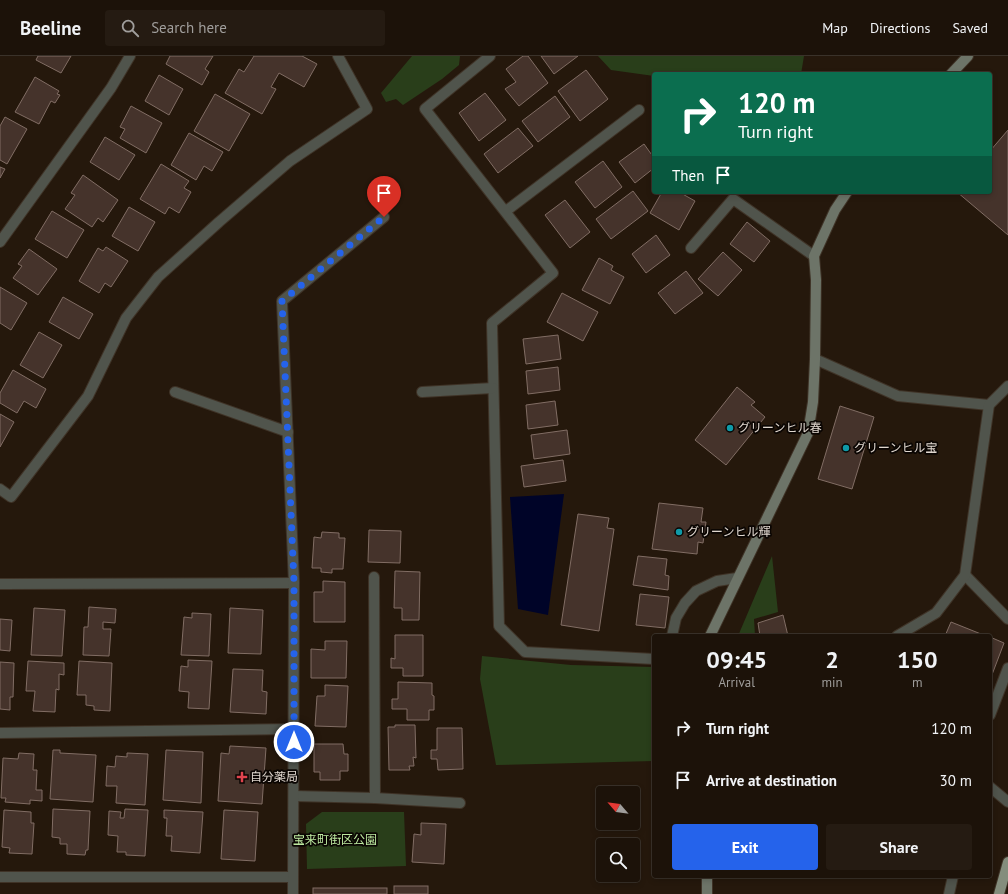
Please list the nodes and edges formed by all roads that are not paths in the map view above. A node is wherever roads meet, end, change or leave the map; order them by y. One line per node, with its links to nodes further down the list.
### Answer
1 (130, 56): 10 (street)
2 (338, 56): 20 (street)
3 (490, 56): 8 (street)
4 (968, 56): 5 (street)
5 (953, 72)
6 (639, 110): 8 (street)
7 (846, 194): 12 (street)
8 (506, 212): 15 (street)
9 (384, 217): 19 (street)
10 (0, 242)
11 (691, 248): 12 (street)
12 (814, 256): 13 (street)
13 (815, 359): 18 (street); 23 (street)
14 (1008, 386): 18 (street)
15 (493, 388): 17 (street); 30 (street)
16 (175, 392): 19 (street)
17 (422, 392)
18 (989, 405): 21 (street)
19 (288, 432): 24 (street)
20 (0, 489)
21 (965, 575): 26 (street); 29 (street)
22 (374, 577): 37 (street)
23 (737, 578): 27 (street); 28 (street)
24 (294, 583): 25 (street); 33 (street)
25 (0, 584)
26 (1008, 619)
27 (672, 634)
28 (711, 634)
29 (900, 634)
30 (652, 659)
31 (1008, 668): 32 (street)
32 (992, 710)
33 (294, 729): 34 (street); 36 (street)
34 (0, 733)
35 (992, 789): 38 (street)
36 (294, 796): 37 (street); 42 (street)
37 (375, 798): 39 (street)
38 (1008, 802)
39 (460, 803)
40 (1008, 862): 48 (main road)
41 (0, 877): 42 (street)
42 (294, 877): 45 (street)
43 (706, 878): 46 (street)
44 (953, 878): 47 (street)
45 (293, 894)
46 (707, 894)
47 (949, 894)
48 (999, 894)

